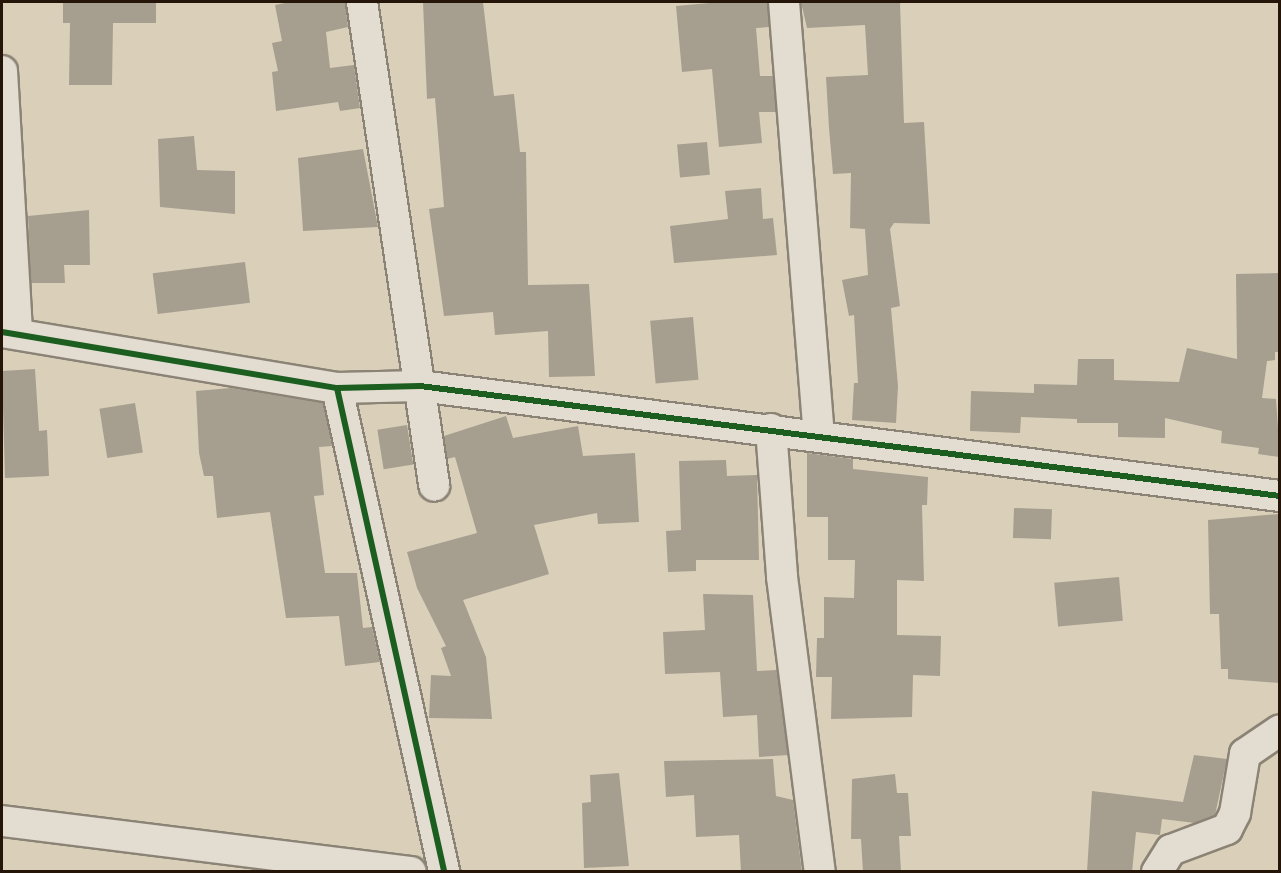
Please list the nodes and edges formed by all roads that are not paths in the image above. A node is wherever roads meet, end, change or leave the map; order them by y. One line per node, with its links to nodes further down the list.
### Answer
1 (362, 2): 5 (street)
2 (784, 2): 8 (street)
3 (2, 71): 4 (street)
4 (9, 333): 6 (street)
5 (420, 386): 6 (street); 7 (street); 9 (street)
6 (337, 388): 14 (street)
7 (771, 429): 8 (street); 15 (street)
8 (819, 435): 10 (street)
9 (434, 486)
10 (1280, 496)
11 (1280, 730): 16 (street)
12 (2, 821): 13 (street)
13 (411, 872)
14 (444, 872)
15 (820, 872)
16 (1157, 872)

